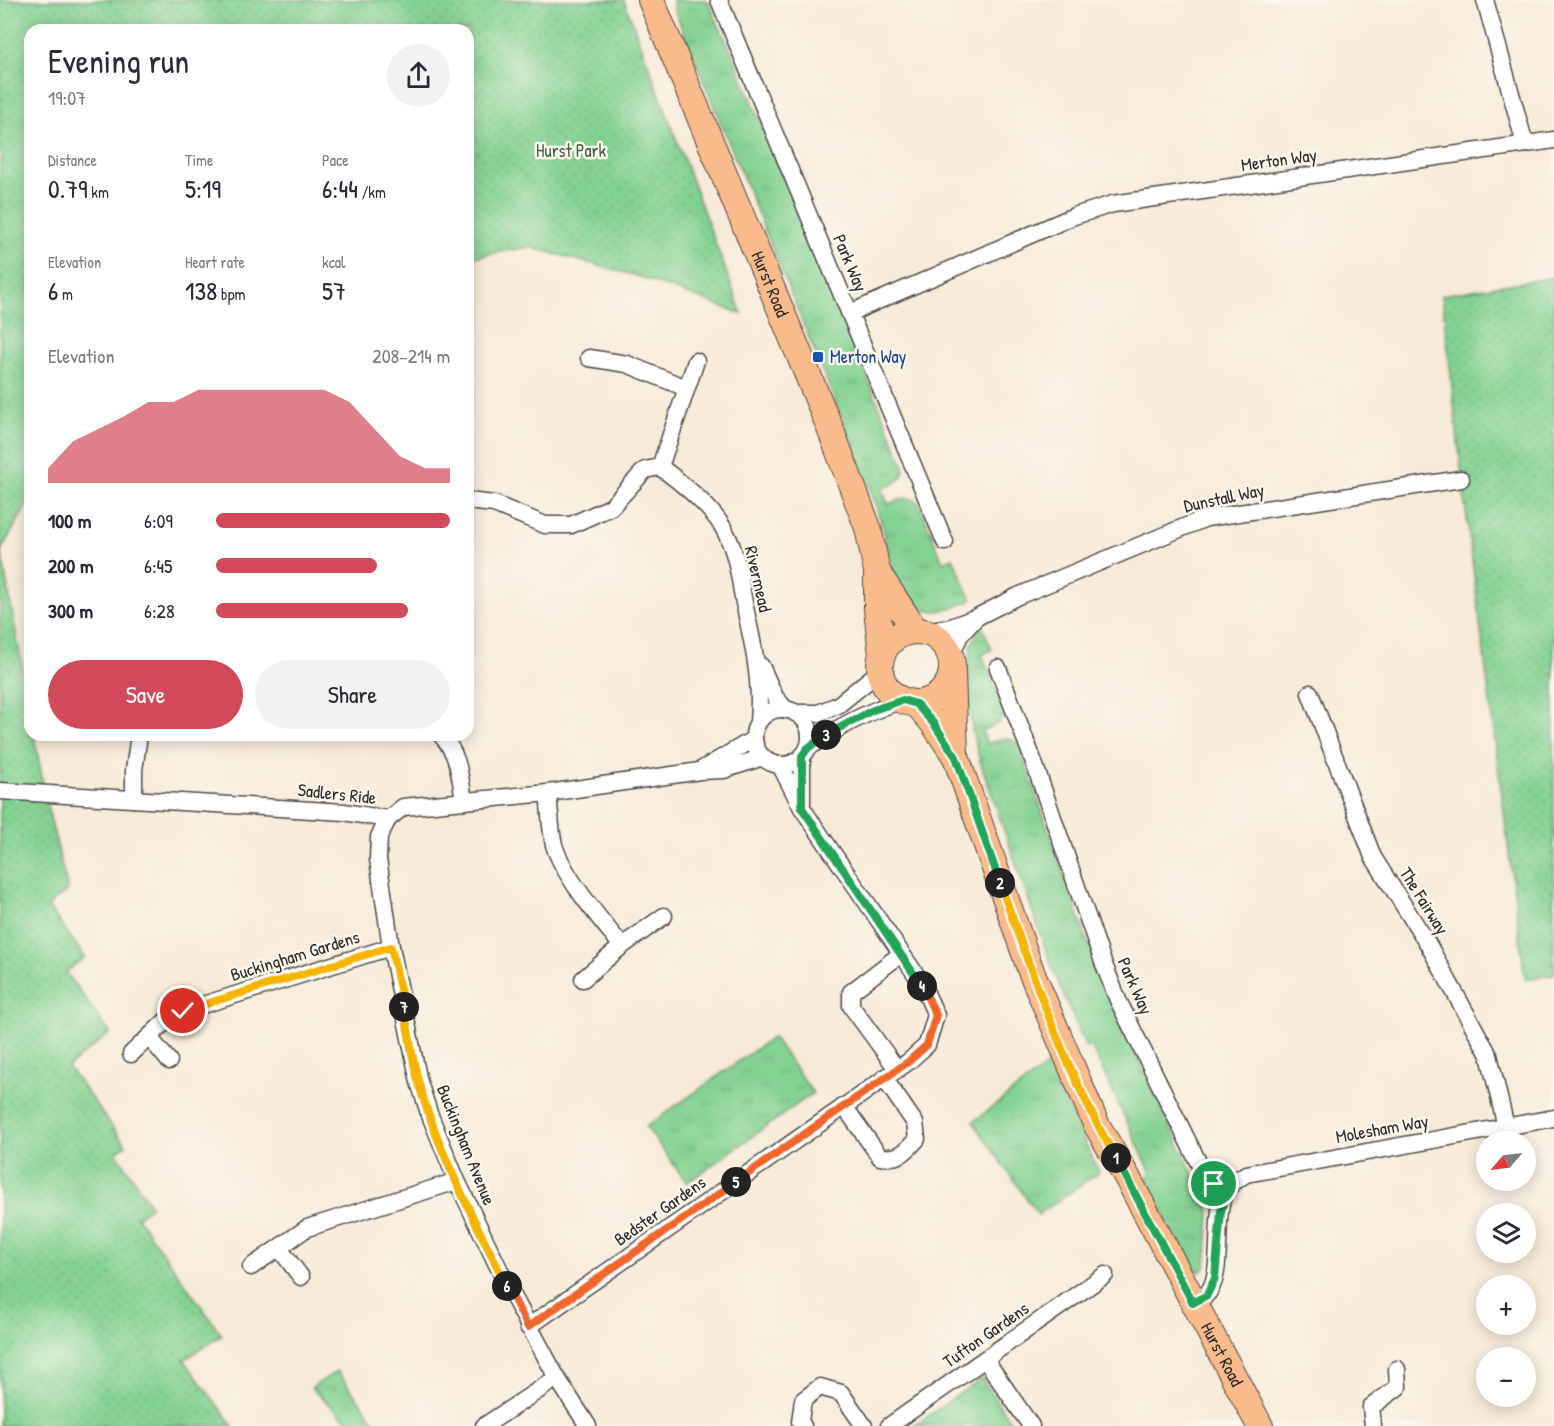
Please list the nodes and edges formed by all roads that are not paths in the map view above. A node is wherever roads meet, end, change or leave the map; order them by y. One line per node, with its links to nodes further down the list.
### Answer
1 (651, 0): 14 (main road, Hurst Road)
2 (719, 0): 6 (street, Park Way)
3 (1485, 0): 5 (street)
4 (1554, 140): 5 (street, Merton Way)
5 (1525, 144): 6 (street, Merton Way)
6 (850, 313): 13 (street, Park Way)
7 (590, 358): 9 (street)
8 (696, 362): 9 (street)
9 (687, 388): 10 (street)
10 (660, 467): 12 (street); 17 (street, Rivermead)
11 (1461, 479): 15 (street, Dunstall Way)
12 (474, 502)
13 (945, 542)
14 (877, 571): 16 (main road, Hurst Road); 18 (main road, Hurst Road)
15 (977, 617): 16 (street, Dunstall Way); 19 (street, Dunstall Way)
16 (919, 631): 18 (main road); 19 (main road)
17 (755, 655): 23 (street, Rivermead); 24 (street, Rivermead)
18 (881, 663): 22 (main road); 23 (street)
19 (952, 663): 22 (main road); 30 (main road, Hurst Road)
20 (998, 668): 52 (street, Park Way)
21 (1310, 693): 50 (street, The Fairway)
22 (910, 702): 28 (street); 30 (main road, Hurst Road)
23 (791, 711): 24 (street); 28 (street)
24 (758, 722): 25 (street)
25 (754, 739): 29 (street); 32 (street, Sadlers Ride)
26 (138, 741): 35 (street)
27 (446, 741): 36 (street)
28 (805, 752): 31 (street); 37 (street)
29 (763, 757): 31 (street); 32 (street, Sadlers Ride)
30 (956, 757): 57 (main road, Hurst Road)
31 (780, 765): 37 (street, Bedster Gardens)
32 (700, 771): 34 (street, Sadlers Ride)
33 (0, 791): 35 (street, Sadlers Ride)
34 (548, 793): 36 (street, Sadlers Ride); 40 (street)
35 (134, 799): 38 (street, Sadlers Ride)
36 (464, 801): 38 (street, Sadlers Ride)
37 (802, 808): 42 (street, Bedster Gardens)
38 (388, 819): 41 (street, Buckingham Avenue)
39 (664, 916): 40 (street)
40 (621, 946): 43 (street)
41 (391, 947): 44 (street, Buckingham Gardens); 51 (street, Buckingham Avenue)
42 (901, 954): 47 (street, Bedster Gardens); 47 (street)
43 (583, 979)
44 (149, 1037): 45 (street, Buckingham Gardens); 46 (street)
45 (131, 1054)
46 (169, 1060)
47 (890, 1074): 48 (street, Bedster Gardens); 48 (street)
48 (844, 1106): 58 (street, Bedster Gardens)
49 (1554, 1118): 50 (street, Molesham Way)
50 (1506, 1127): 52 (street, Molesham Way)
51 (457, 1181): 53 (street); 58 (street, Buckingham Avenue)
52 (1225, 1193): 57 (street)
53 (279, 1248): 54 (street); 56 (street)
54 (251, 1267)
55 (1105, 1275): 59 (street, Tufton Gardens)
56 (301, 1277)
57 (1193, 1303): 68 (main road, Hurst Road)
58 (528, 1327): 61 (street, Buckingham Avenue)
59 (985, 1359): 66 (street, Tufton Gardens); 67 (street)
60 (1397, 1369): 69 (street)
61 (557, 1378): 62 (street); 63 (street, Buckingham Avenue)
62 (484, 1426)
63 (588, 1426)
64 (803, 1426): 65 (street)
65 (864, 1426)
66 (889, 1426)
67 (1031, 1426)
68 (1260, 1426)
69 (1373, 1426)

